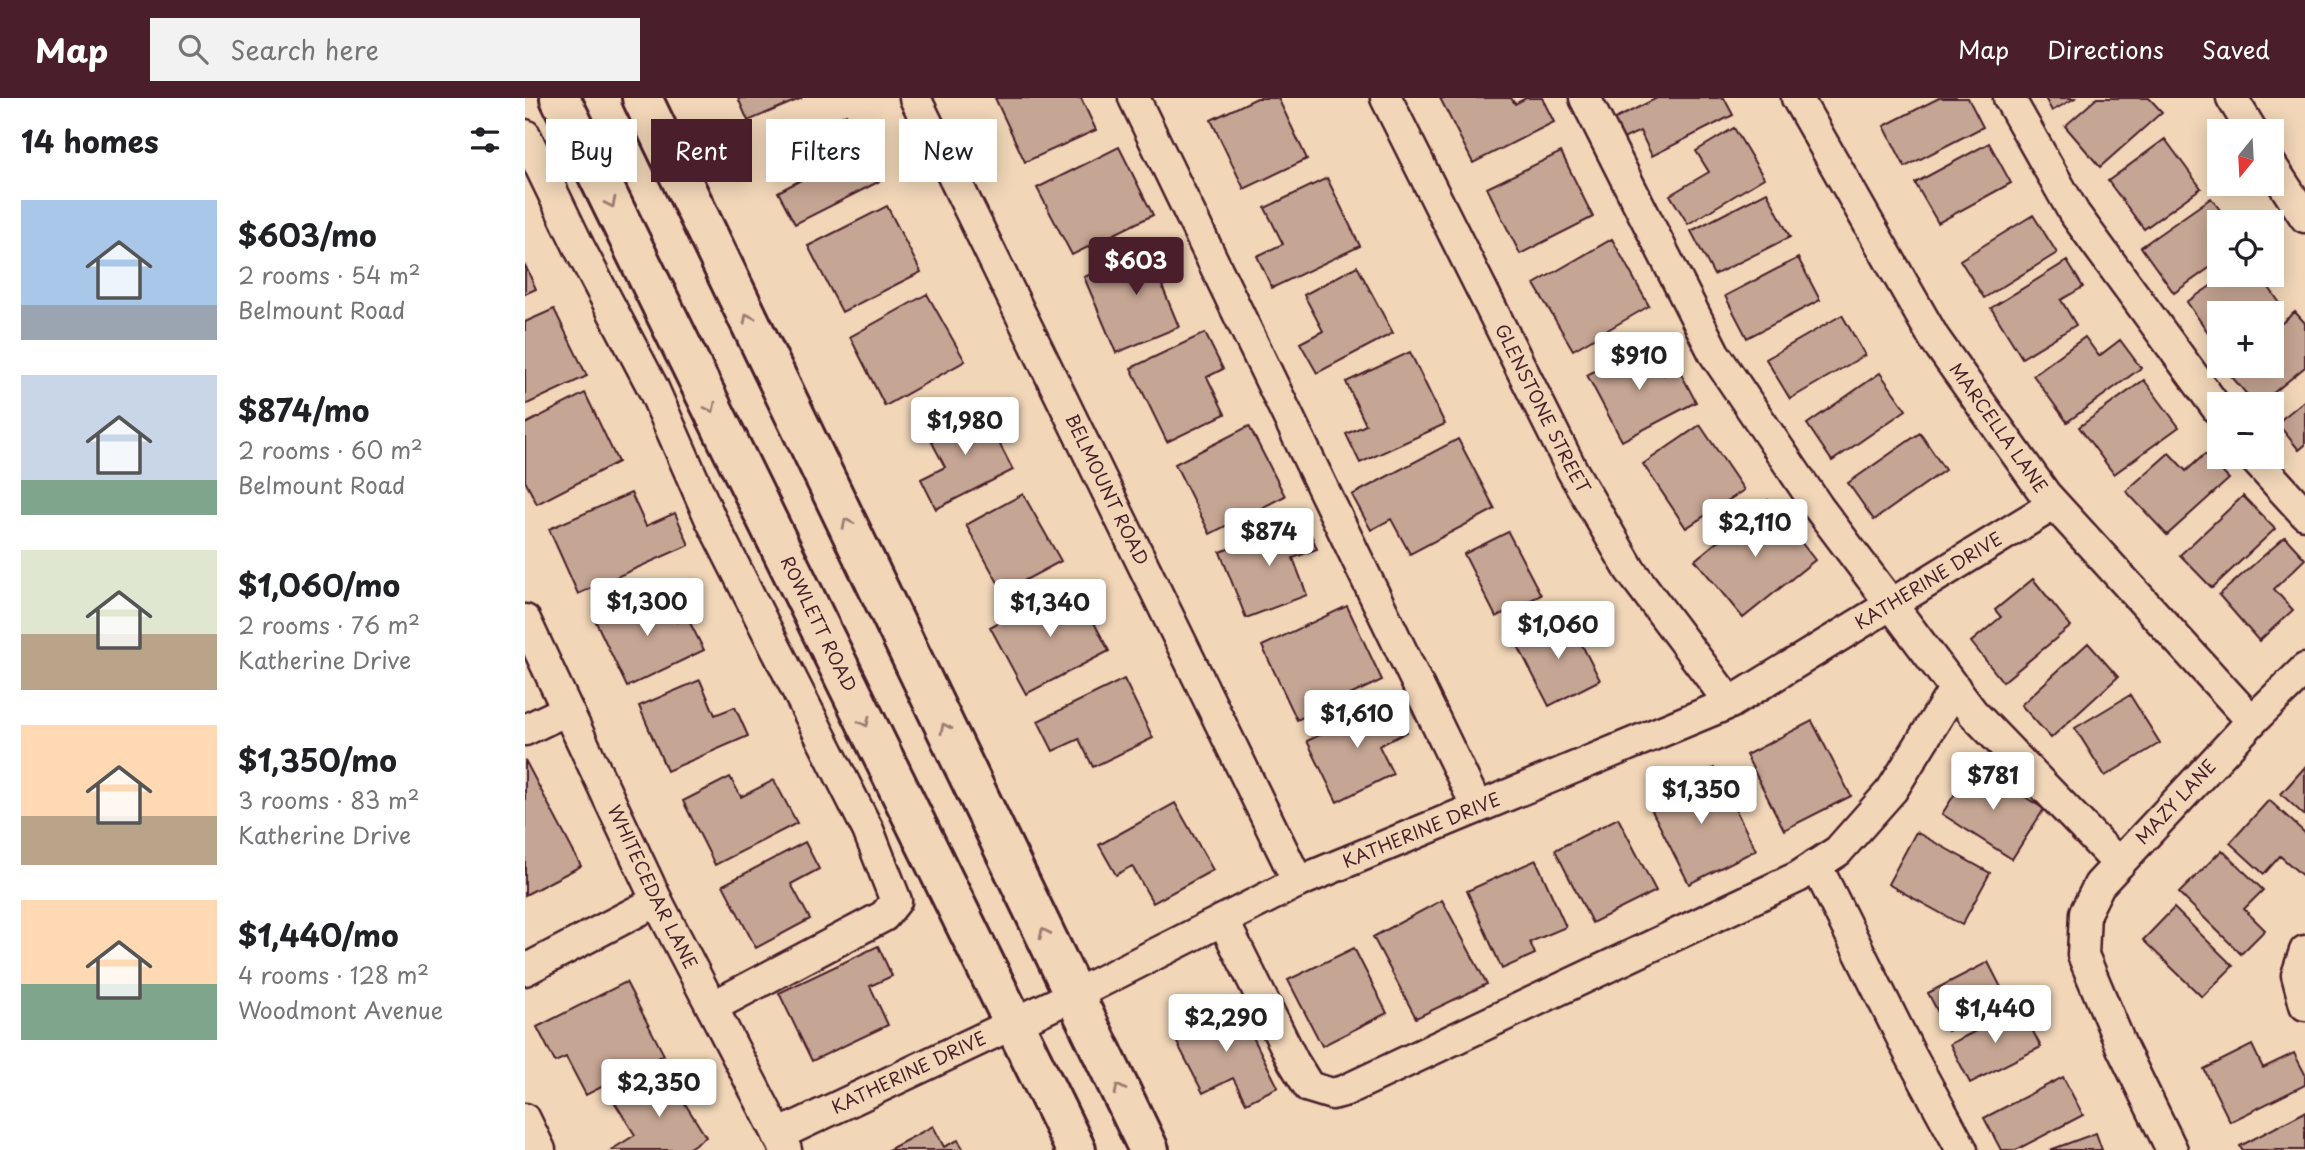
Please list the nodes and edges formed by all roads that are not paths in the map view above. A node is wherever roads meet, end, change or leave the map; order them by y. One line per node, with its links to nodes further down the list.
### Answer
1 (560, 98): 37 (main road, ROWLETT ROAD, one-way to 37)
2 (642, 98): 34 (main road, one-way to 2)
3 (915, 98): 29 (street, BELMOUNT ROAD)
4 (1134, 98): 26 (street)
5 (1386, 98): 22 (street, GLENSTONE STREET)
6 (1585, 98): 18 (street)
7 (1797, 98): 16 (street, MARCELLA LANE)
8 (2009, 98): 14 (street)
9 (2232, 98): 10 (street)
10 (2245, 119)
11 (525, 135): 36 (street)
12 (2284, 184): 13 (street)
13 (2305, 217)
14 (2207, 395)
15 (2264, 469): 17 (street)
16 (2053, 505): 18 (street, KATHERINE DRIVE); 24 (street, MARCELLA LANE)
17 (2305, 514)
18 (1893, 604): 21 (street); 22 (street, KATHERINE DRIVE)
19 (525, 620): 23 (street, WHITECEDAR LANE)
20 (2305, 669): 24 (street, MAZY LANE)
21 (1955, 688): 27 (street); 28 (street)
22 (1730, 703): 26 (street, KATHERINE DRIVE)
23 (567, 710): 25 (street); 30 (street, WHITECEDAR LANE)
24 (2252, 721): 27 (street, MAZY LANE)
25 (525, 730)
26 (1477, 807): 29 (street, KATHERINE DRIVE)
27 (2119, 864): 44 (street, MAZY LANE)
28 (1816, 865): 31 (street); 43 (street)
29 (1298, 882): 31 (street, KATHERINE DRIVE)
30 (657, 901): 33 (street); 36 (street, WHITECEDAR LANE)
31 (1223, 920): 34 (street, KATHERINE DRIVE)
32 (2305, 951): 35 (street)
33 (525, 971)
34 (1073, 995): 37 (street, KATHERINE DRIVE); 42 (main road, one-way to 34)
35 (2305, 1005)
36 (712, 1007): 39 (street, WHITECEDAR LANE)
37 (1012, 1021): 39 (street, KATHERINE DRIVE); 41 (main road, ROWLETT ROAD)
38 (525, 1119): 40 (street)
39 (782, 1143)
40 (540, 1150)
41 (1076, 1150)
42 (1149, 1150)
43 (1962, 1150)
44 (2172, 1150)

